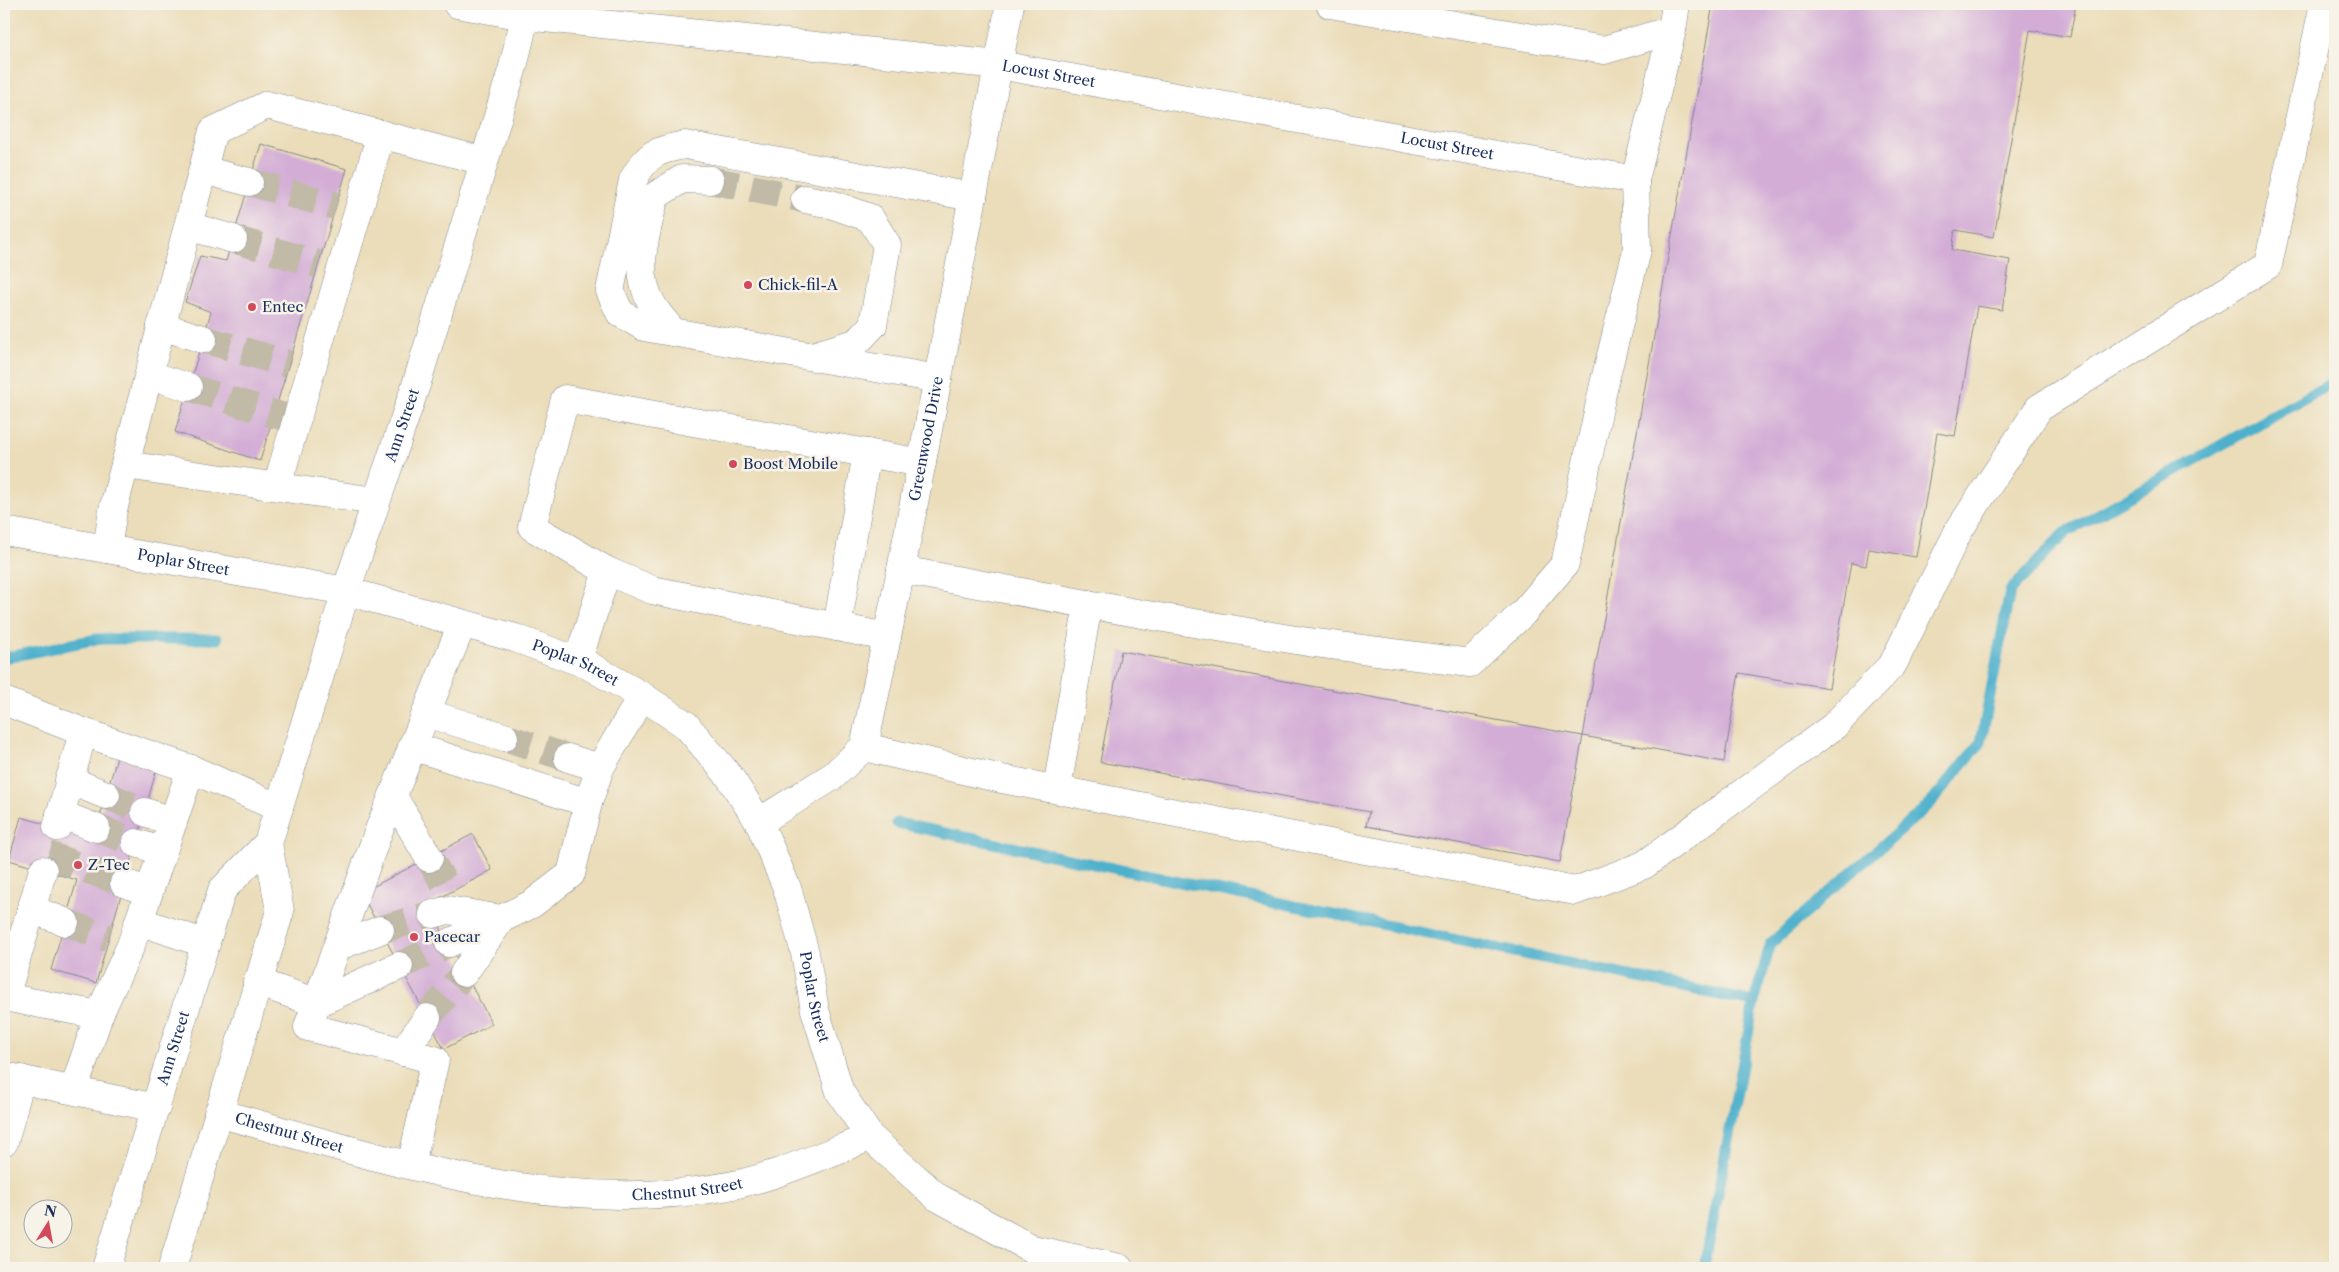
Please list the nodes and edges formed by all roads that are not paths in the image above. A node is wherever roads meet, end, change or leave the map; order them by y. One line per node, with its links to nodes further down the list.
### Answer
1 (457, 4): 5 (street, Locust Street)
2 (1010, 4): 7 (street, Greenwood Drive)
3 (1330, 4): 6 (street)
4 (2324, 4): 51 (street)
5 (526, 10): 7 (street, Locust Street); 9 (street, Ann Street)
6 (1674, 17): 12 (street)
7 (999, 65): 12 (street, Locust Street); 14 (street, Greenwood Drive)
8 (381, 134): 9 (street); 10 (street); 28 (street)
9 (484, 161): 29 (street, Ann Street)
10 (203, 170): 13 (street); 16 (street)
11 (710, 180): 19 (street)
12 (1635, 180): 35 (street)
13 (250, 182)
14 (973, 197): 19 (street); 23 (street, Greenwood Drive)
15 (805, 199): 21 (street)
16 (188, 226): 17 (street); 18 (street)
17 (233, 239)
18 (161, 326): 20 (street); 22 (street)
19 (673, 332): 21 (street)
20 (203, 338)
21 (812, 356): 23 (street)
22 (149, 375): 24 (street); 27 (street)
23 (938, 379): 26 (street, Greenwood Drive)
24 (188, 387)
25 (867, 453): 26 (street); 33 (street); 37 (street)
26 (922, 463): 32 (street, Greenwood Drive)
27 (125, 465): 28 (street); 31 (street)
28 (277, 486): 29 (street)
29 (376, 501): 34 (street, Ann Street)
30 (4, 531): 31 (street, Poplar Street)
31 (107, 549): 34 (street, Poplar Street)
32 (901, 570): 35 (street); 38 (street, Greenwood Drive)
33 (606, 572): 37 (street); 39 (street)
34 (346, 591): 36 (street, Poplar Street); 55 (street, Ann Street)
35 (1088, 604): 51 (street)
36 (462, 624): 39 (street, Poplar Street); 42 (street)
37 (837, 627): 38 (street)
38 (887, 637): 46 (street, Greenwood Drive)
39 (578, 660): 40 (street, Poplar Street)
40 (642, 696): 48 (street); 58 (street, Poplar Street)
41 (4, 701): 43 (street)
42 (426, 713): 44 (street); 45 (street)
43 (84, 732): 49 (street); 50 (street)
44 (504, 737)
45 (412, 746): 53 (street); 54 (street)
46 (864, 747): 51 (street); 58 (street)
47 (568, 758): 48 (street)
48 (600, 768): 54 (street)
49 (191, 769): 55 (street); 57 (street)
50 (69, 780): 52 (street); 59 (street)
51 (1057, 789)
52 (106, 795)
53 (392, 796): 63 (street); 73 (street)
54 (588, 803): 67 (street)
55 (279, 808): 61 (street, Ann Street)
56 (144, 812): 57 (street)
57 (173, 822): 62 (street)
58 (759, 822): 86 (street, Poplar Street)
59 (96, 828)
60 (136, 843): 62 (street)
61 (268, 843): 72 (street, Ann Street); 76 (street, Ann Street)
62 (161, 851): 70 (street)
63 (429, 858)
64 (43, 870): 65 (street)
65 (31, 909): 68 (street); 77 (street)
66 (433, 914): 67 (street)
67 (502, 919): 71 (street); 75 (street)
68 (65, 922)
69 (380, 930): 73 (street)
70 (126, 935): 72 (street); 79 (street)
71 (448, 943)
72 (206, 944): 84 (street, Ann Street)
73 (337, 947): 78 (street)
74 (399, 966): 78 (street)
75 (464, 973)
76 (257, 982): 78 (street); 85 (street, Ann Street)
77 (4, 997): 79 (street)
78 (318, 1003): 81 (street)
79 (99, 1015): 83 (street)
80 (427, 1018): 81 (street)
81 (402, 1052): 88 (street)
82 (12, 1078): 83 (street); 87 (street)
83 (74, 1089): 84 (street)
84 (156, 1108): 89 (street, Ann Street)
85 (218, 1113): 88 (street, Chestnut Street); 90 (street, Ann Street)
86 (870, 1137): 88 (street, Chestnut Street); 91 (street)
87 (4, 1142)
88 (411, 1166)
89 (106, 1268)
90 (172, 1268)
91 (1119, 1268)

